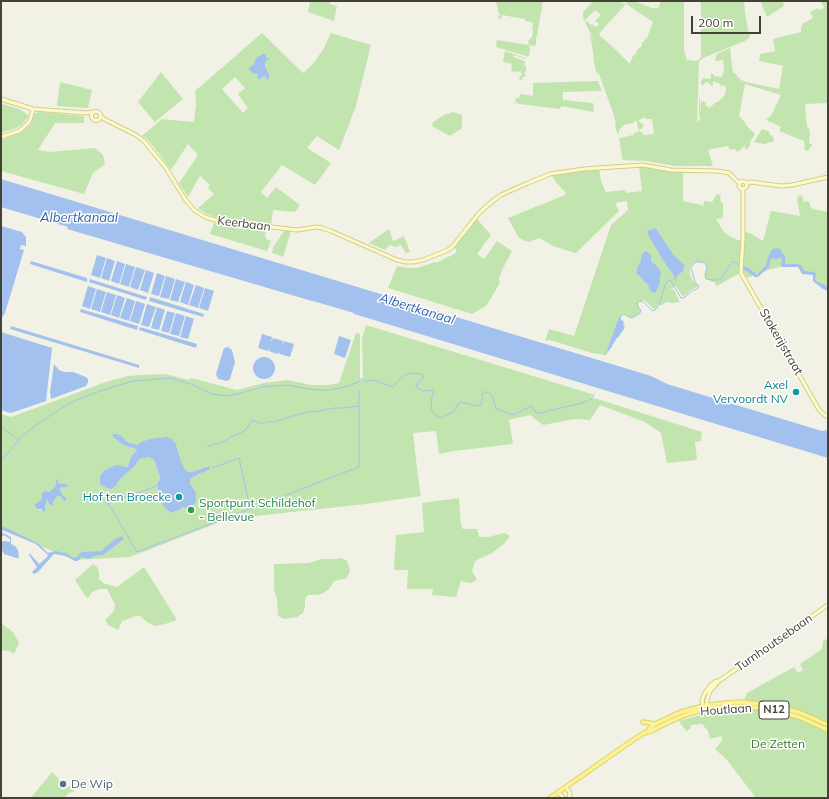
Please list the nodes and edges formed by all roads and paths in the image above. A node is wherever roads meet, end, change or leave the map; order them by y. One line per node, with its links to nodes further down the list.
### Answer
1 (1, 99): 2 (street)
2 (33, 108): 4 (street); 9 (street)
3 (93, 112): 4 (street); 5 (street, Keerbaan); 6 (street)
4 (86, 113): 6 (street)
5 (100, 115): 7 (street, Keerbaan); 8 (street)
6 (92, 117): 8 (street)
7 (104, 119): 8 (street); 11 (street, Keerbaan)
8 (98, 120)
9 (1, 137)
10 (828, 177): 12 (street)
11 (740, 182): 12 (street); 13 (street)
12 (747, 185): 13 (street)
13 (743, 189): 14 (street, Stokerijstraat)
14 (828, 417)
15 (828, 605): 16 (street, Turnhoutsebaan)
16 (705, 707): 18 (main road, Houtlaan / N12); 19 (main road, Houtlaan / N12); 20 (main road, Houtlaan / N12); 21 (main road, Houtlaan / N12)
17 (643, 722): 18 (main road)
18 (655, 724): 21 (main road, Houtlaan / N12)
19 (828, 725)
20 (828, 730)
21 (646, 733): 22 (main road, N12)
22 (566, 787): 23 (main road, N12); 26 (street)
23 (558, 792): 24 (main road, N12); 25 (street)
24 (550, 798)
25 (564, 798)
26 (569, 798)

